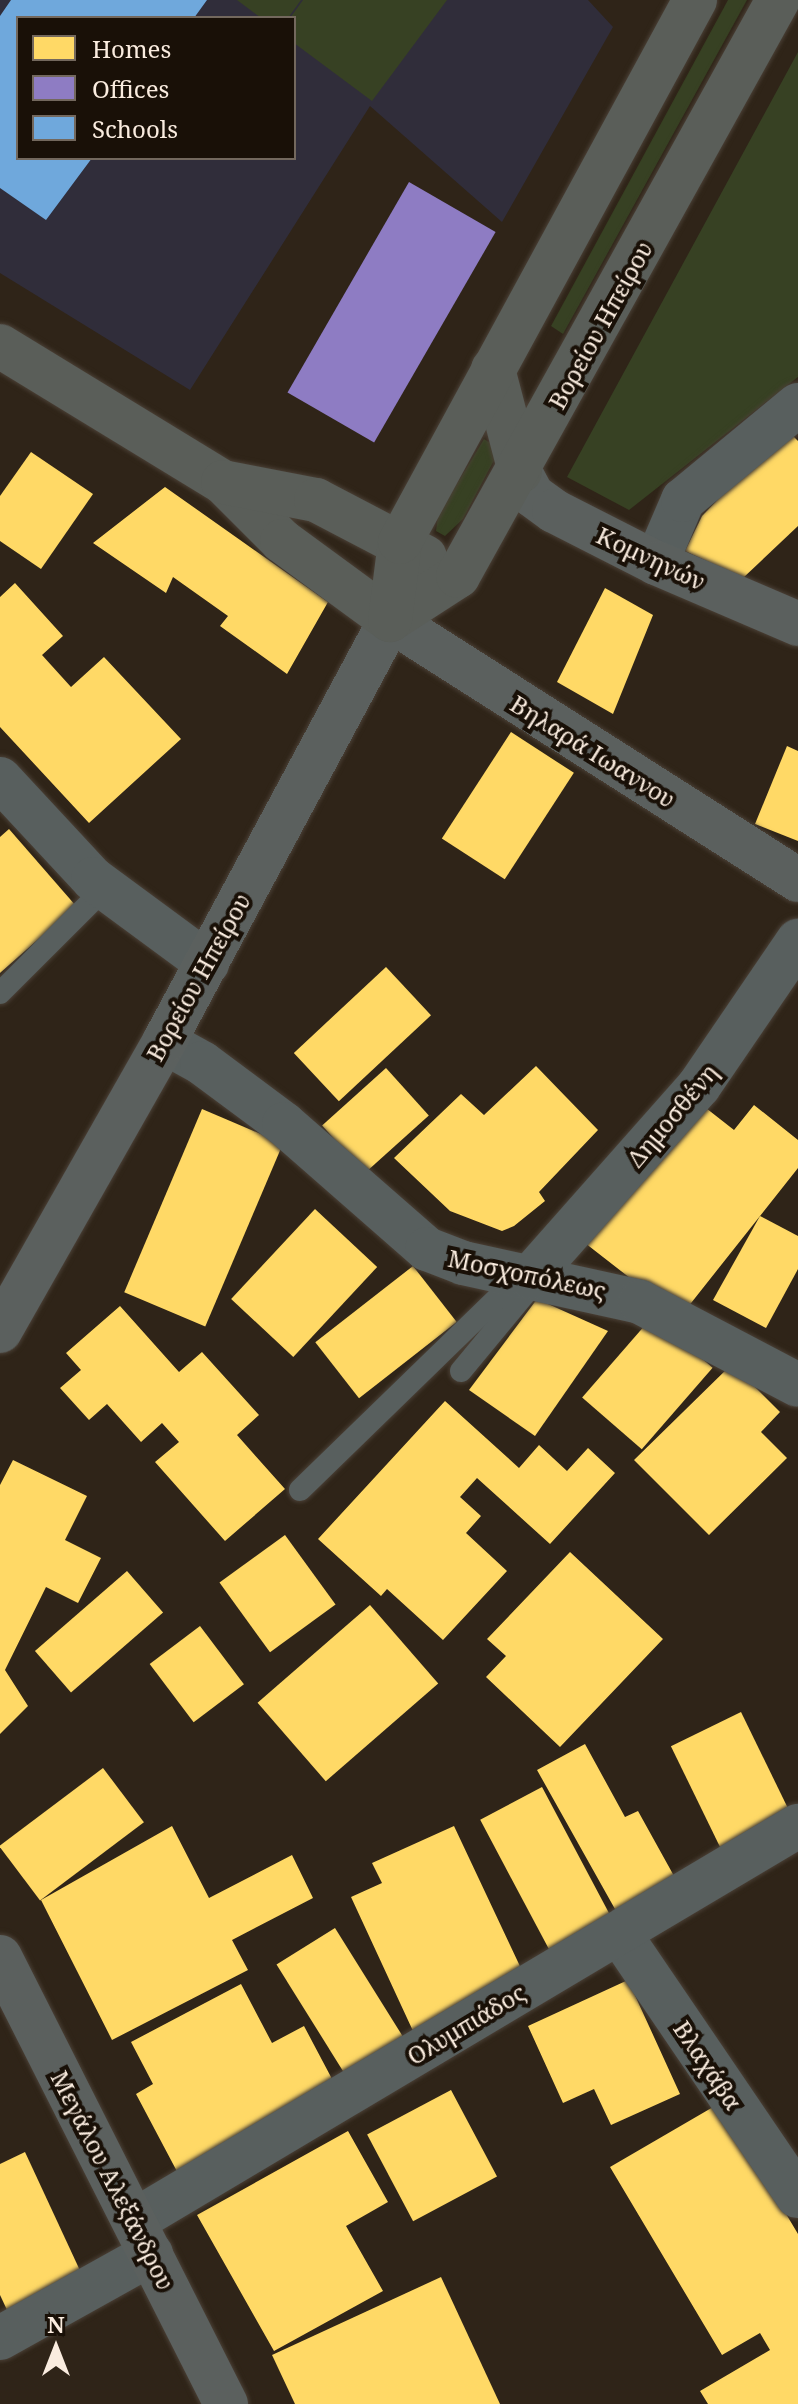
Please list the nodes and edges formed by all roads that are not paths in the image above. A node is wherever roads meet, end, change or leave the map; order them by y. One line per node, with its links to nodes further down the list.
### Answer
1 (778, 0): 6 (main road, Βορείου Ηπείρου)
2 (686, 5): 4 (main road, Βορείου Ηπείρου)
3 (0, 346): 7 (main road)
4 (493, 369): 6 (main road); 8 (main road, Βορείου Ηπείρου)
5 (798, 405): 9 (street)
6 (520, 472): 9 (main road, Κομνηνών); 10 (main road, Βορείου Ηπείρου)
7 (223, 482): 8 (main road); 11 (main road)
8 (400, 542): 10 (main road); 11 (main road, Βορείου Ηπείρου)
9 (656, 563): 12 (main road, Κομνηνών)
10 (458, 576): 11 (main road, Βορείου Ηπείρου)
11 (390, 620): 14 (main road, Βηλαρά Ιωαννου); 17 (main road, Βορείου Ηπείρου)
12 (798, 624)
13 (0, 779): 15 (street)
14 (798, 880)
15 (105, 888): 17 (street); 18 (lane)
16 (798, 941): 20 (street, Δημοσθένη)
17 (207, 963): 19 (main road, Βορείου Ηπείρου)
18 (0, 993)
19 (164, 1042): 20 (street, Μοσχοπόλεως); 21 (main road, Βορείου Ηπείρου)
20 (530, 1277): 22 (lane); 23 (street, Μοσχοπόλεως); 24 (lane, Δημοσθένη)
21 (0, 1331)
22 (461, 1371)
23 (798, 1385)
24 (300, 1490)
25 (798, 1826): 26 (street, Ολυμπιάδος)
26 (619, 1933): 28 (street, Βλαχάβα); 29 (street, Ολυμπιάδος)
27 (0, 1957): 29 (main road, Μεγάλου Αλεξάνδρου)
28 (798, 2196)
29 (142, 2238): 30 (street, Ολυμπιάδος); 31 (main road, Μεγάλου Αλεξάνδρου)
30 (0, 2338)
31 (226, 2404)

